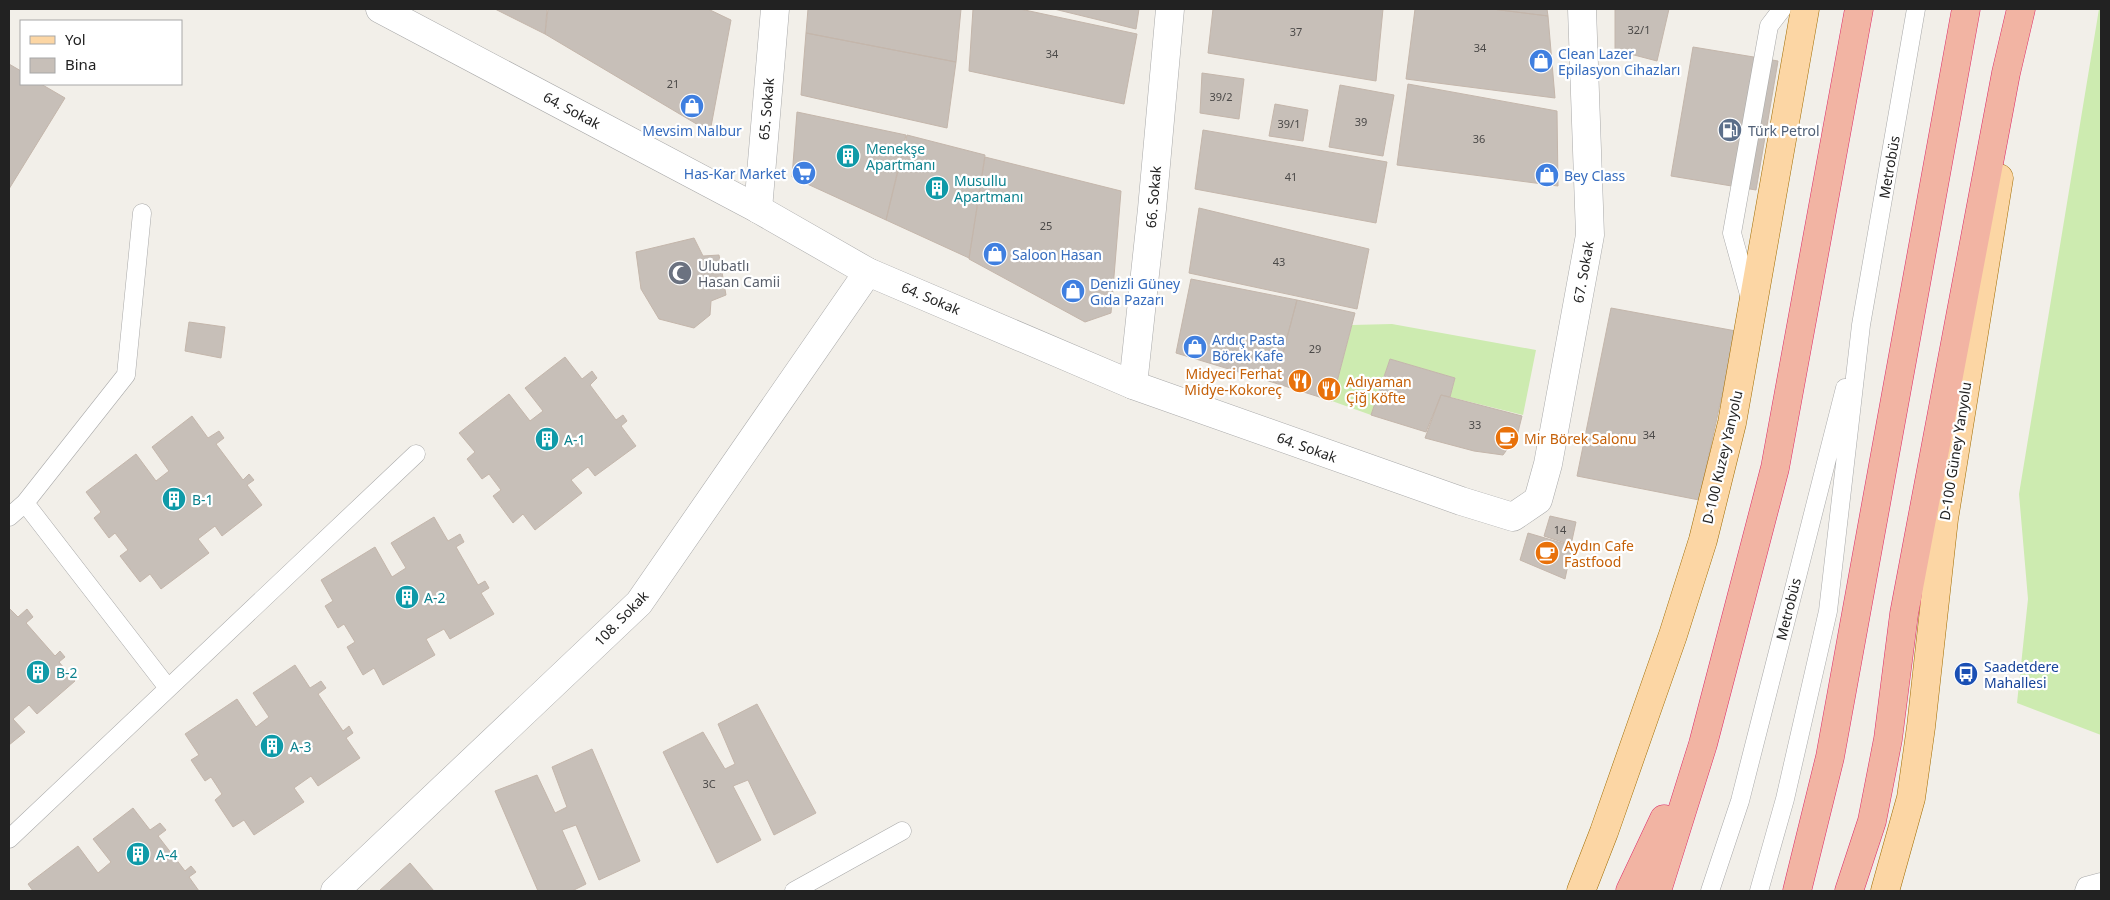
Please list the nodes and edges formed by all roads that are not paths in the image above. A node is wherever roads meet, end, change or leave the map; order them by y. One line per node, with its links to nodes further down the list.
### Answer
1 (380, 9): 11 (street, 64. Sokak)
2 (774, 9): 11 (street, 65. Sokak)
3 (1170, 9): 16 (street, 66. Sokak)
4 (1582, 9): 20 (street, 67. Sokak)
5 (1782, 9): 14 (lane)
6 (1805, 9): 14 (main road, D-100 Kuzey Yanyolu)
7 (1859, 9): 22 (highway)
8 (1916, 9): 15 (lane, Metrobüs)
9 (1966, 9): 33 (highway)
10 (2022, 9): 34 (highway); 35 (main road, D-100 Güney Yanyolu)
11 (758, 209): 13 (street, 64. Sokak)
12 (142, 213): 18 (lane)
13 (868, 272): 16 (street, 64. Sokak); 26 (street, 108. Sokak)
14 (1752, 306): 28 (main road, D-100 Kuzey Yanyolu)
15 (1861, 325): 31 (lane, Metrobüs); 32 (lane, Metrobüs)
16 (1133, 385): 20 (street, 64. Sokak)
17 (416, 454): 21 (lane)
18 (25, 504): 19 (lane); 21 (lane)
19 (9, 517)
20 (1512, 517)
21 (168, 688): 24 (lane)
22 (1702, 744): 29 (highway); 30 (highway)
23 (902, 831): 27 (lane)
24 (9, 839)
25 (2101, 882): 36 (lane)
26 (335, 891)
27 (794, 891)
28 (1581, 891)
29 (1630, 891)
30 (1657, 891)
31 (1710, 891)
32 (1759, 891)
33 (1797, 891)
34 (1849, 891)
35 (1885, 891)
36 (2084, 891)

